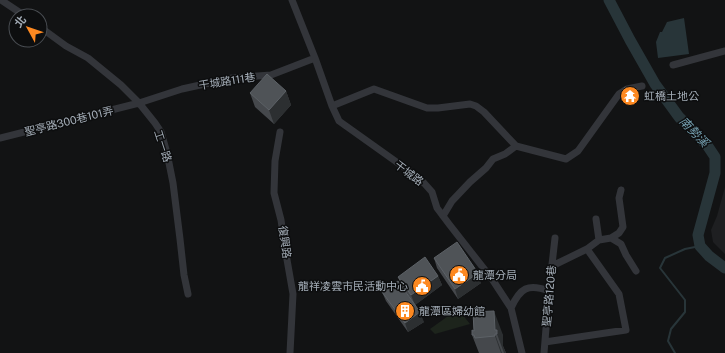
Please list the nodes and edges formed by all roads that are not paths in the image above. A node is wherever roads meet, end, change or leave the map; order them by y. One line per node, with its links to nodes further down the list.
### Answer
1 (1, 0): 3 (street)
2 (292, 0): 6 (street, 干城路)
3 (13, 8)
4 (48, 33): 9 (street, 工一路)
5 (725, 51): 7 (street)
6 (315, 58): 9 (street, 干城路111巷); 10 (street, 干城路)
7 (673, 65)
8 (642, 86): 13 (street)
9 (139, 103): 12 (street, 聖亭路300巷101弄); 24 (street, 工一路)
10 (332, 106): 13 (street); 15 (street, 干城路)
11 (280, 132): 27 (street, 復興路)
12 (0, 138)
13 (516, 146): 15 (street)
14 (621, 190): 18 (street)
15 (443, 216): 25 (street, 干城路)
16 (596, 219): 19 (street)
17 (555, 238): 21 (street, 聖亭路120巷)
18 (611, 238): 19 (street); 22 (street)
19 (599, 240): 20 (street)
20 (587, 249): 21 (street); 26 (street)
21 (552, 266): 23 (street, 聖亭路120巷)
22 (636, 271)
23 (549, 291): 25 (street); 26 (street, 聖亭路120巷)
24 (188, 294)
25 (511, 308): 28 (street, 干城路)
26 (545, 342): 29 (street, 聖亭路120巷)
27 (290, 353)
28 (522, 353)
29 (544, 353)

